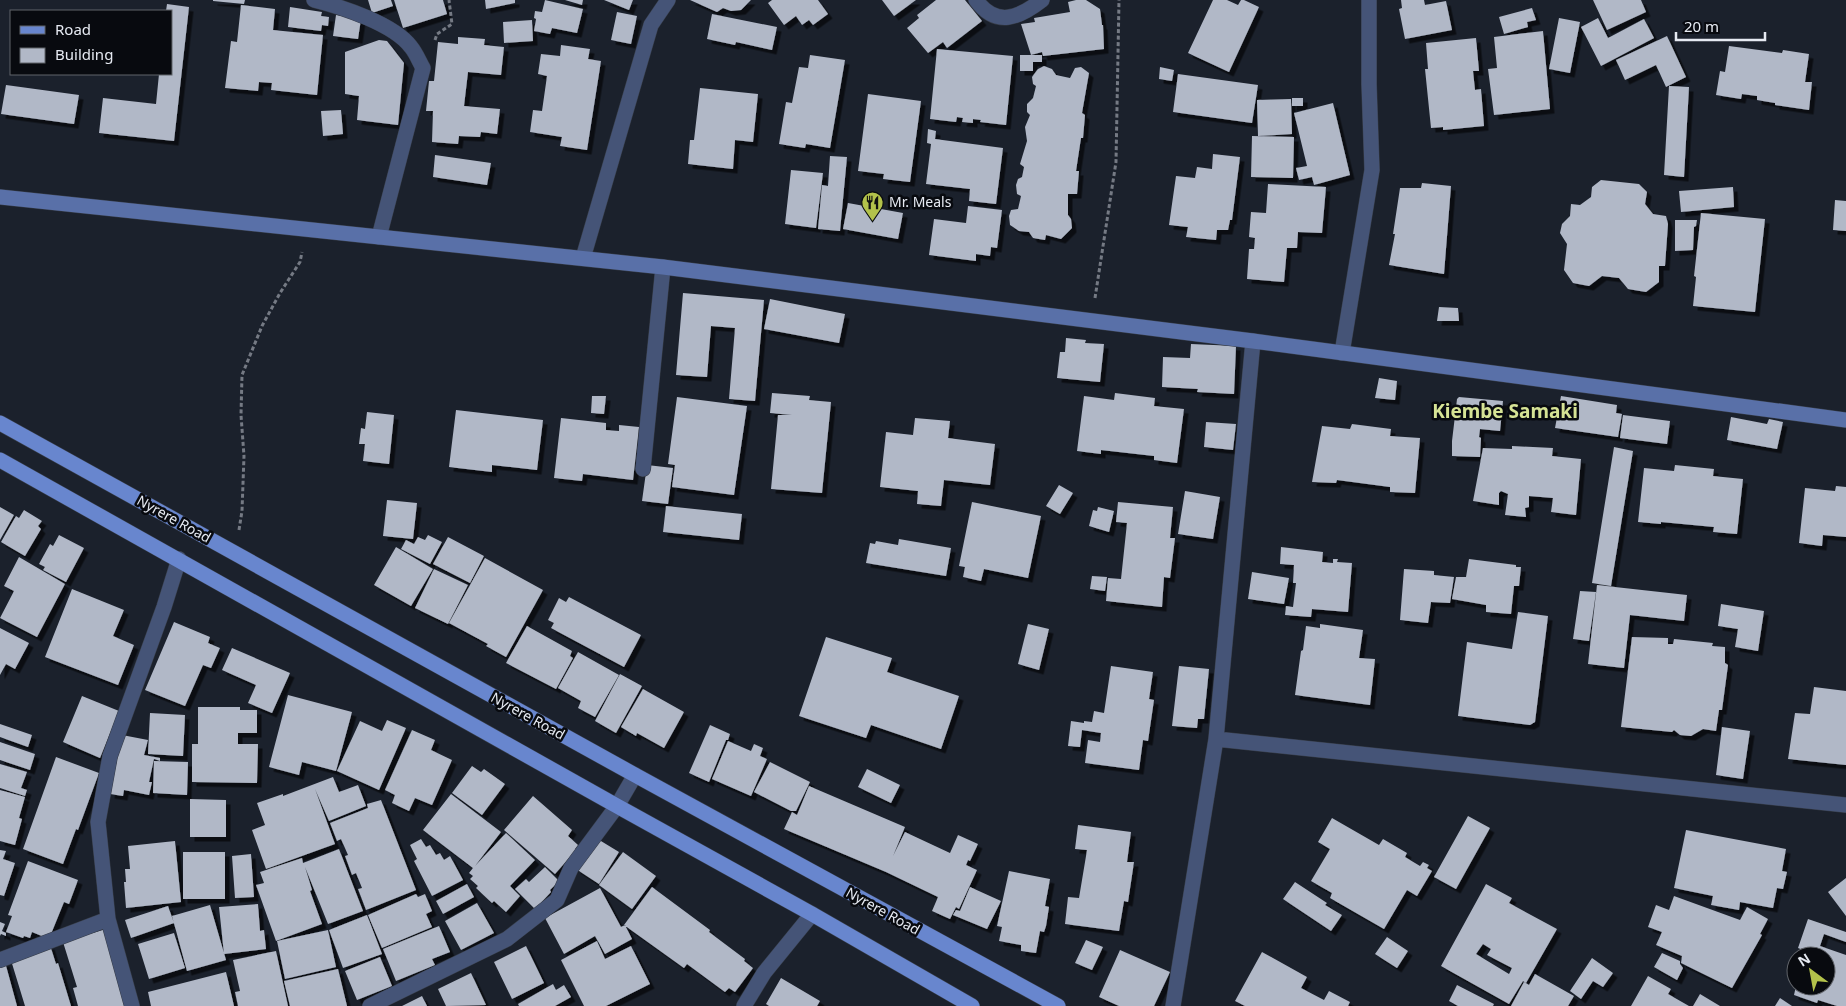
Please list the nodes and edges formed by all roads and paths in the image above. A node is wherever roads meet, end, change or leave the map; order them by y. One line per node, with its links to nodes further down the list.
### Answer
1 (314, 0): 8 (street)
2 (449, 0): 8 (path)
3 (668, 0): 12 (street)
4 (976, 0): 5 (street)
5 (1042, 0)
6 (1119, 0): 14 (path)
7 (1369, 0): 16 (street)
8 (423, 68): 11 (street)
9 (0, 196): 10 (street)
10 (306, 229): 11 (street); 21 (path)
11 (379, 237): 12 (street)
12 (583, 258): 13 (street)
13 (663, 268): 14 (street); 20 (street)
14 (1091, 321): 15 (street)
15 (1254, 341): 16 (street); 23 (street)
16 (1342, 353): 17 (street)
17 (1846, 420)
18 (0, 423): 21 (main road, Nyrere Road)
19 (0, 460): 22 (main road)
20 (643, 469)
21 (236, 554): 24 (main road, Nyrere Road)
22 (179, 559): 26 (main road); 28 (street)
23 (1216, 739): 25 (street); 36 (street)
24 (635, 775): 26 (street); 35 (main road, Nyrere Road)
25 (1846, 805)
26 (617, 806): 27 (main road); 32 (street)
27 (812, 914): 30 (main road); 33 (street)
28 (108, 919): 29 (street); 31 (street)
29 (0, 960)
30 (955, 1002): 34 (main road)
31 (132, 1006)
32 (370, 1006)
33 (744, 1006)
34 (972, 1006)
35 (1058, 1006)
36 (1173, 1006)

